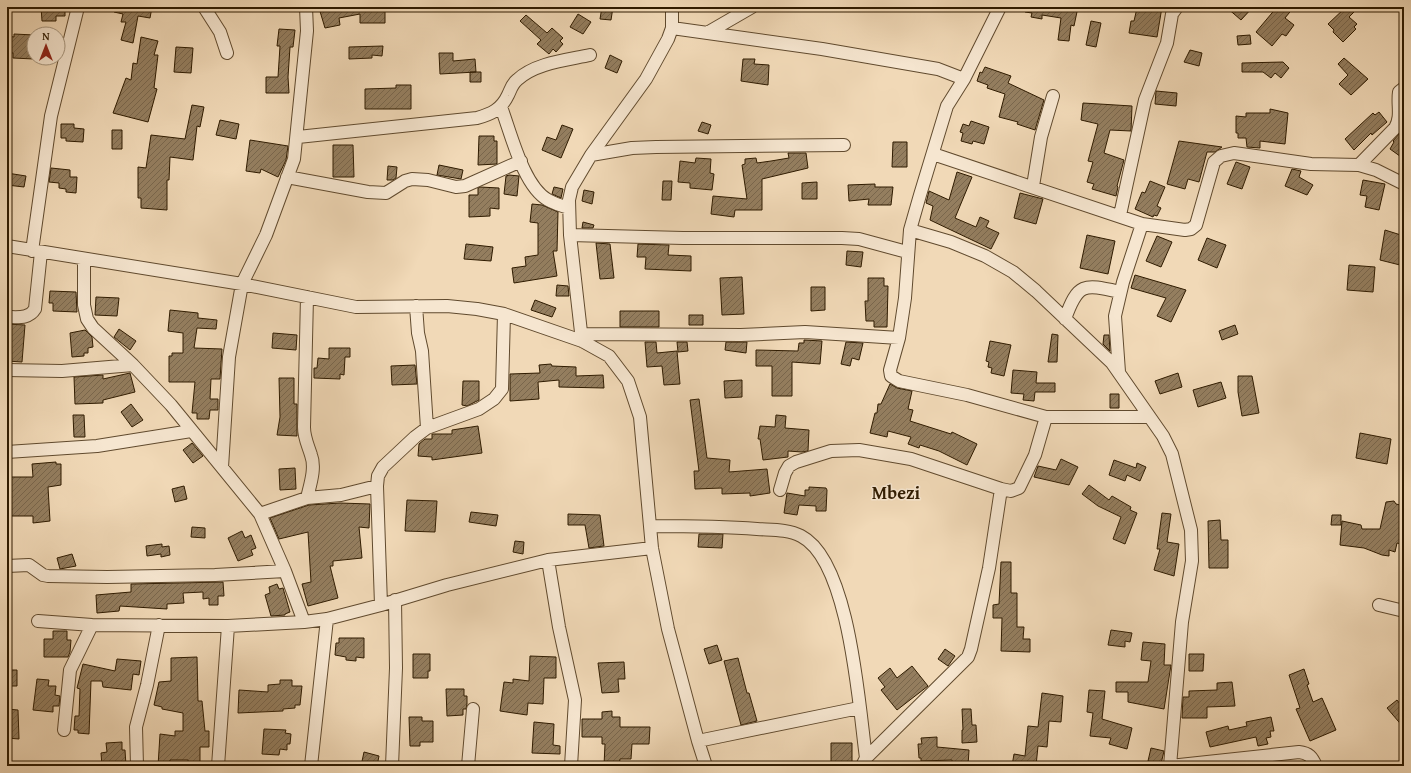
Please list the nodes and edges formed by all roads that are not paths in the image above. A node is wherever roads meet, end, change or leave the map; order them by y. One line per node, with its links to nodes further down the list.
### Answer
1 (78, 7): 31 (street)
2 (204, 7): 10 (street)
3 (306, 7): 16 (street)
4 (672, 7): 8 (street)
5 (752, 7): 9 (street)
6 (1000, 7): 12 (street)
7 (1177, 7): 26 (street)
8 (672, 28): 9 (street); 19 (street)
9 (706, 33): 12 (street)
10 (227, 52)
11 (590, 55): 15 (street)
12 (964, 79): 18 (street)
13 (1404, 88): 21 (street)
14 (1053, 96): 24 (street)
15 (501, 107): 16 (street); 20 (street)
16 (298, 137): 22 (street)
17 (844, 145): 19 (street)
18 (933, 154): 24 (street); 28 (street)
19 (591, 155): 25 (street)
20 (521, 161): 22 (street); 25 (street)
21 (1359, 165): 23 (street); 27 (street)
22 (287, 177): 34 (street)
23 (1404, 184)
24 (1033, 186): 26 (street)
25 (569, 208): 29 (street)
26 (1120, 215): 27 (street)
27 (1142, 224): 35 (street)
28 (910, 230): 32 (street); 40 (street)
29 (570, 235): 32 (street); 41 (street)
30 (7, 246): 31 (street)
31 (37, 251): 33 (street); 39 (street)
32 (907, 252): 42 (street)
33 (84, 259): 34 (street); 43 (street)
34 (242, 284): 36 (street); 51 (street)
35 (1120, 292): 40 (street); 45 (street)
36 (307, 297): 37 (street); 55 (street)
37 (416, 306): 38 (street); 48 (street)
38 (504, 314): 41 (street); 48 (street)
39 (7, 317)
40 (1065, 319): 45 (street)
41 (582, 338): 42 (street); 57 (street)
42 (899, 338): 46 (street)
43 (133, 365): 44 (street); 49 (street)
44 (7, 370)
45 (1119, 372): 47 (street)
46 (1046, 417): 47 (street); 54 (street)
47 (1149, 417): 84 (street)
48 (427, 428): 52 (street)
49 (191, 431): 50 (street); 51 (street)
50 (7, 452)
51 (222, 467): 56 (street)
52 (377, 486): 55 (street); 63 (street)
53 (780, 490): 54 (street)
54 (1001, 490): 76 (street)
55 (307, 498): 56 (street)
56 (260, 514): 61 (street)
57 (650, 526): 58 (street); 72 (street)
58 (652, 548): 59 (street); 75 (street)
59 (548, 560): 62 (street); 82 (street)
60 (7, 566): 61 (street)
61 (285, 571): 68 (street)
62 (395, 600): 63 (street); 80 (street)
63 (381, 605): 66 (street)
64 (1379, 605): 65 (street)
65 (1404, 611)
66 (327, 619): 68 (street); 79 (street)
67 (38, 621): 69 (street)
68 (304, 622): 71 (street)
69 (92, 625): 70 (street); 74 (street)
70 (159, 625): 71 (street); 77 (street)
71 (228, 626): 78 (street)
72 (859, 708): 75 (street); 76 (street)
73 (473, 709): 81 (street)
74 (64, 730)
75 (698, 741): 83 (street)
76 (864, 762)
77 (137, 766)
78 (218, 766)
79 (311, 766)
80 (392, 766)
81 (468, 766)
82 (571, 766)
83 (706, 766)
84 (1170, 766): 85 (street)
85 (1316, 766)

